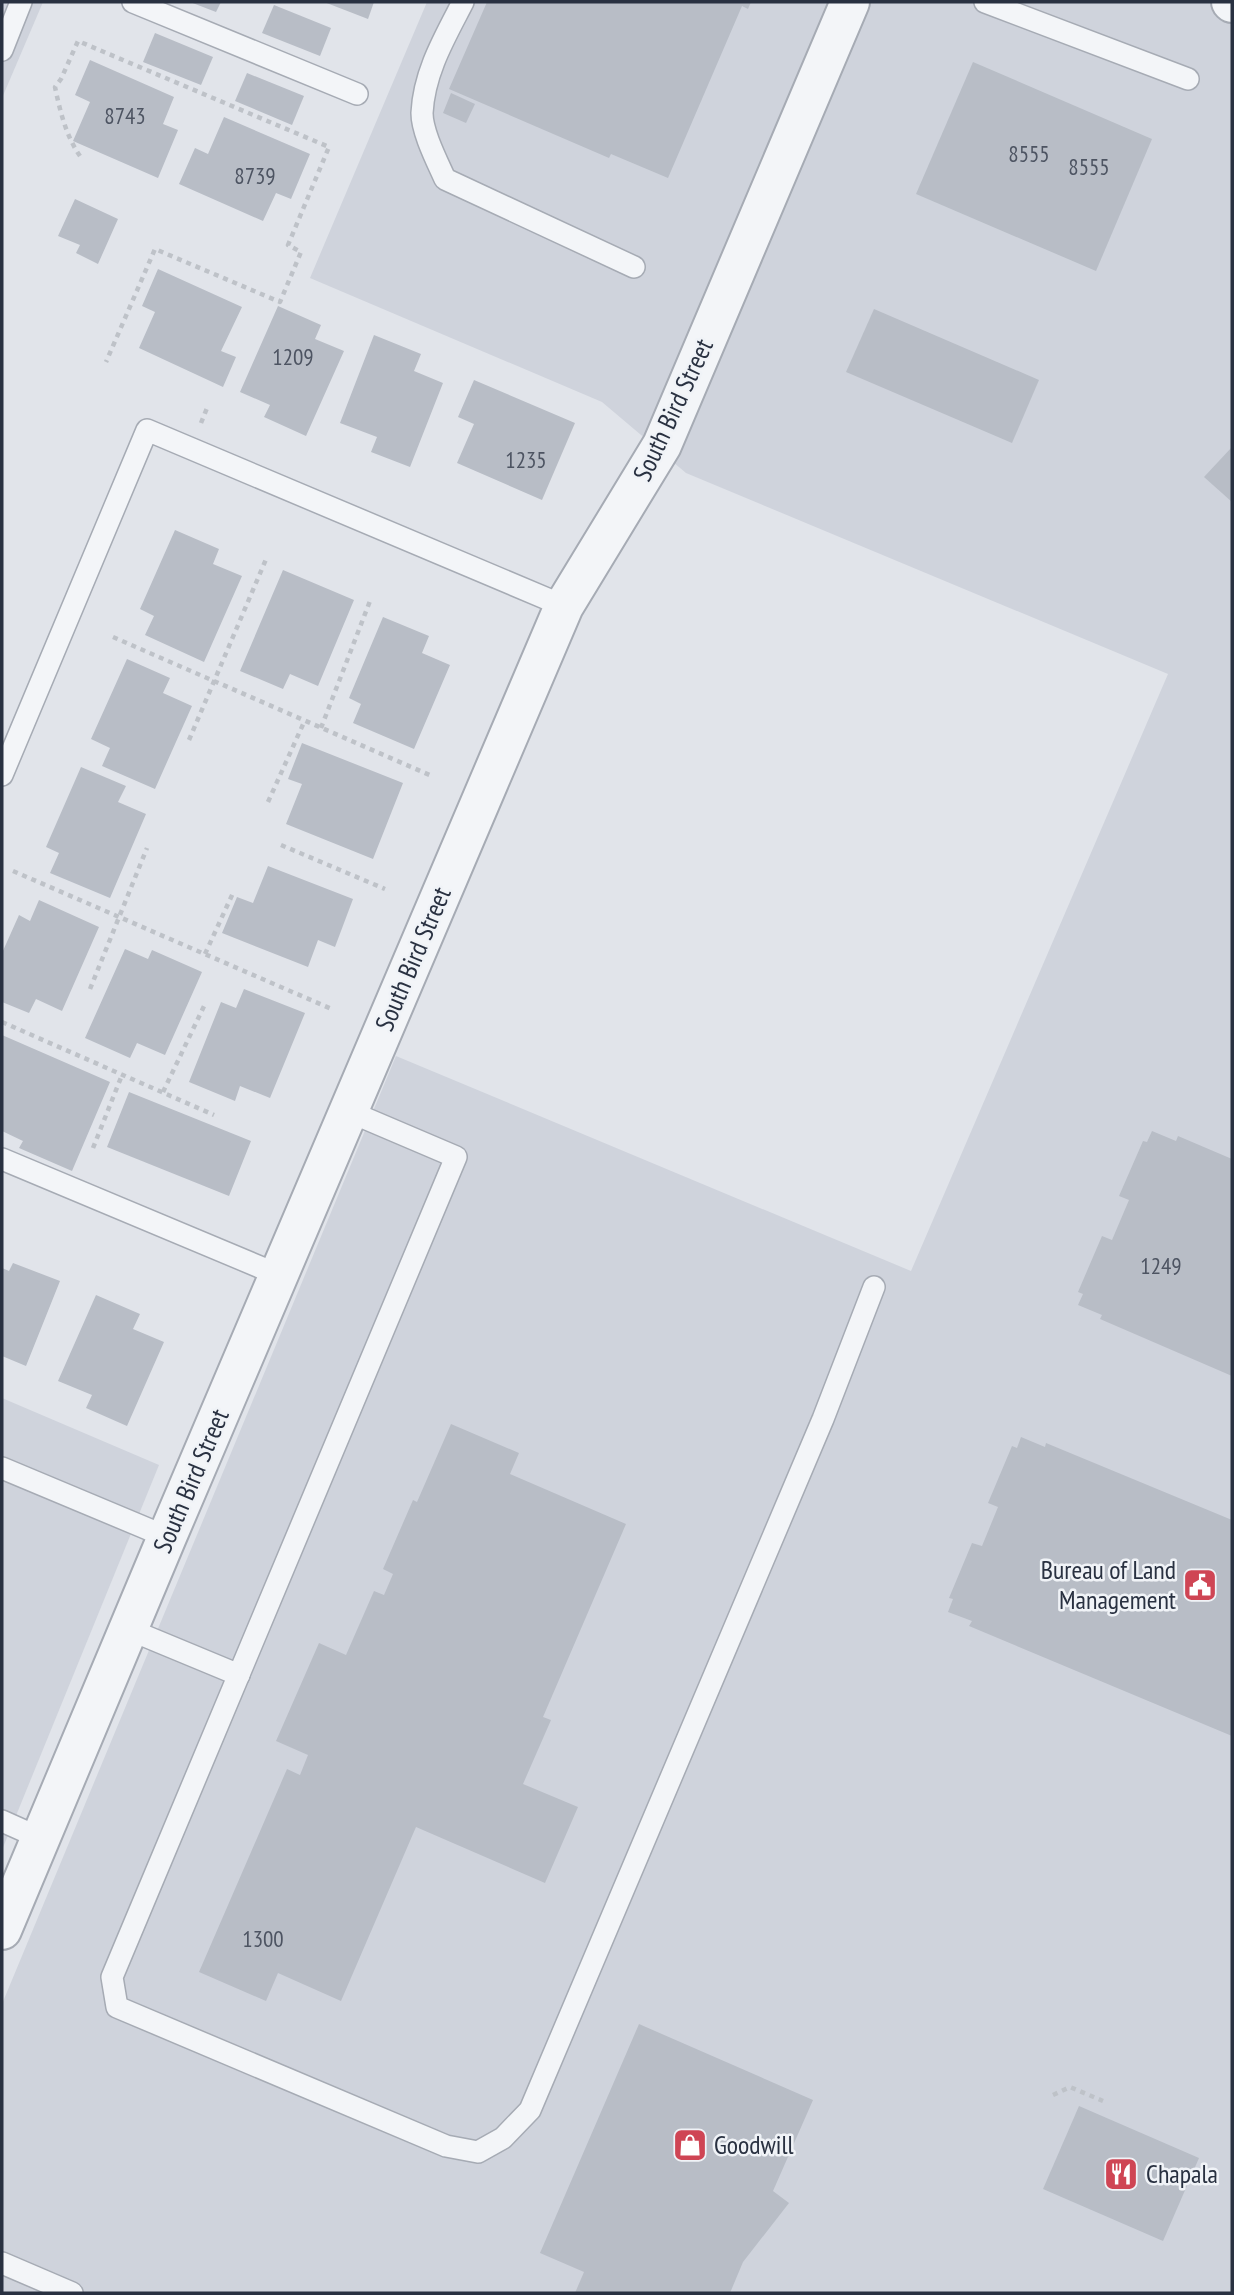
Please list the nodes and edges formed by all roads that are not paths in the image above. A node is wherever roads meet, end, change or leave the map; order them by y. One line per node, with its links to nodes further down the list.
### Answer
1 (21, 2): 6 (lane)
2 (133, 2): 8 (lane)
3 (463, 2): 9 (lane)
4 (850, 2): 10 (street, South Bird Street)
5 (985, 2): 7 (lane)
6 (2, 50)
7 (1188, 79)
8 (357, 94)
9 (634, 267)
10 (564, 606): 11 (lane); 12 (street, South Bird Street)
11 (2, 775)
12 (348, 1111): 14 (street, South Bird Street); 19 (lane)
13 (2, 1159): 14 (lane)
14 (279, 1275): 17 (street, South Bird Street)
15 (874, 1287): 19 (lane)
16 (2, 1468): 17 (lane)
17 (167, 1537): 18 (street, South Bird Street)
18 (128, 1629): 19 (lane); 21 (street, South Bird Street)
19 (239, 1675)
20 (2, 1821): 21 (lane)
21 (40, 1838): 22 (street, South Bird Street)
22 (2, 1930)
23 (2, 2263): 24 (lane)
24 (72, 2293)

